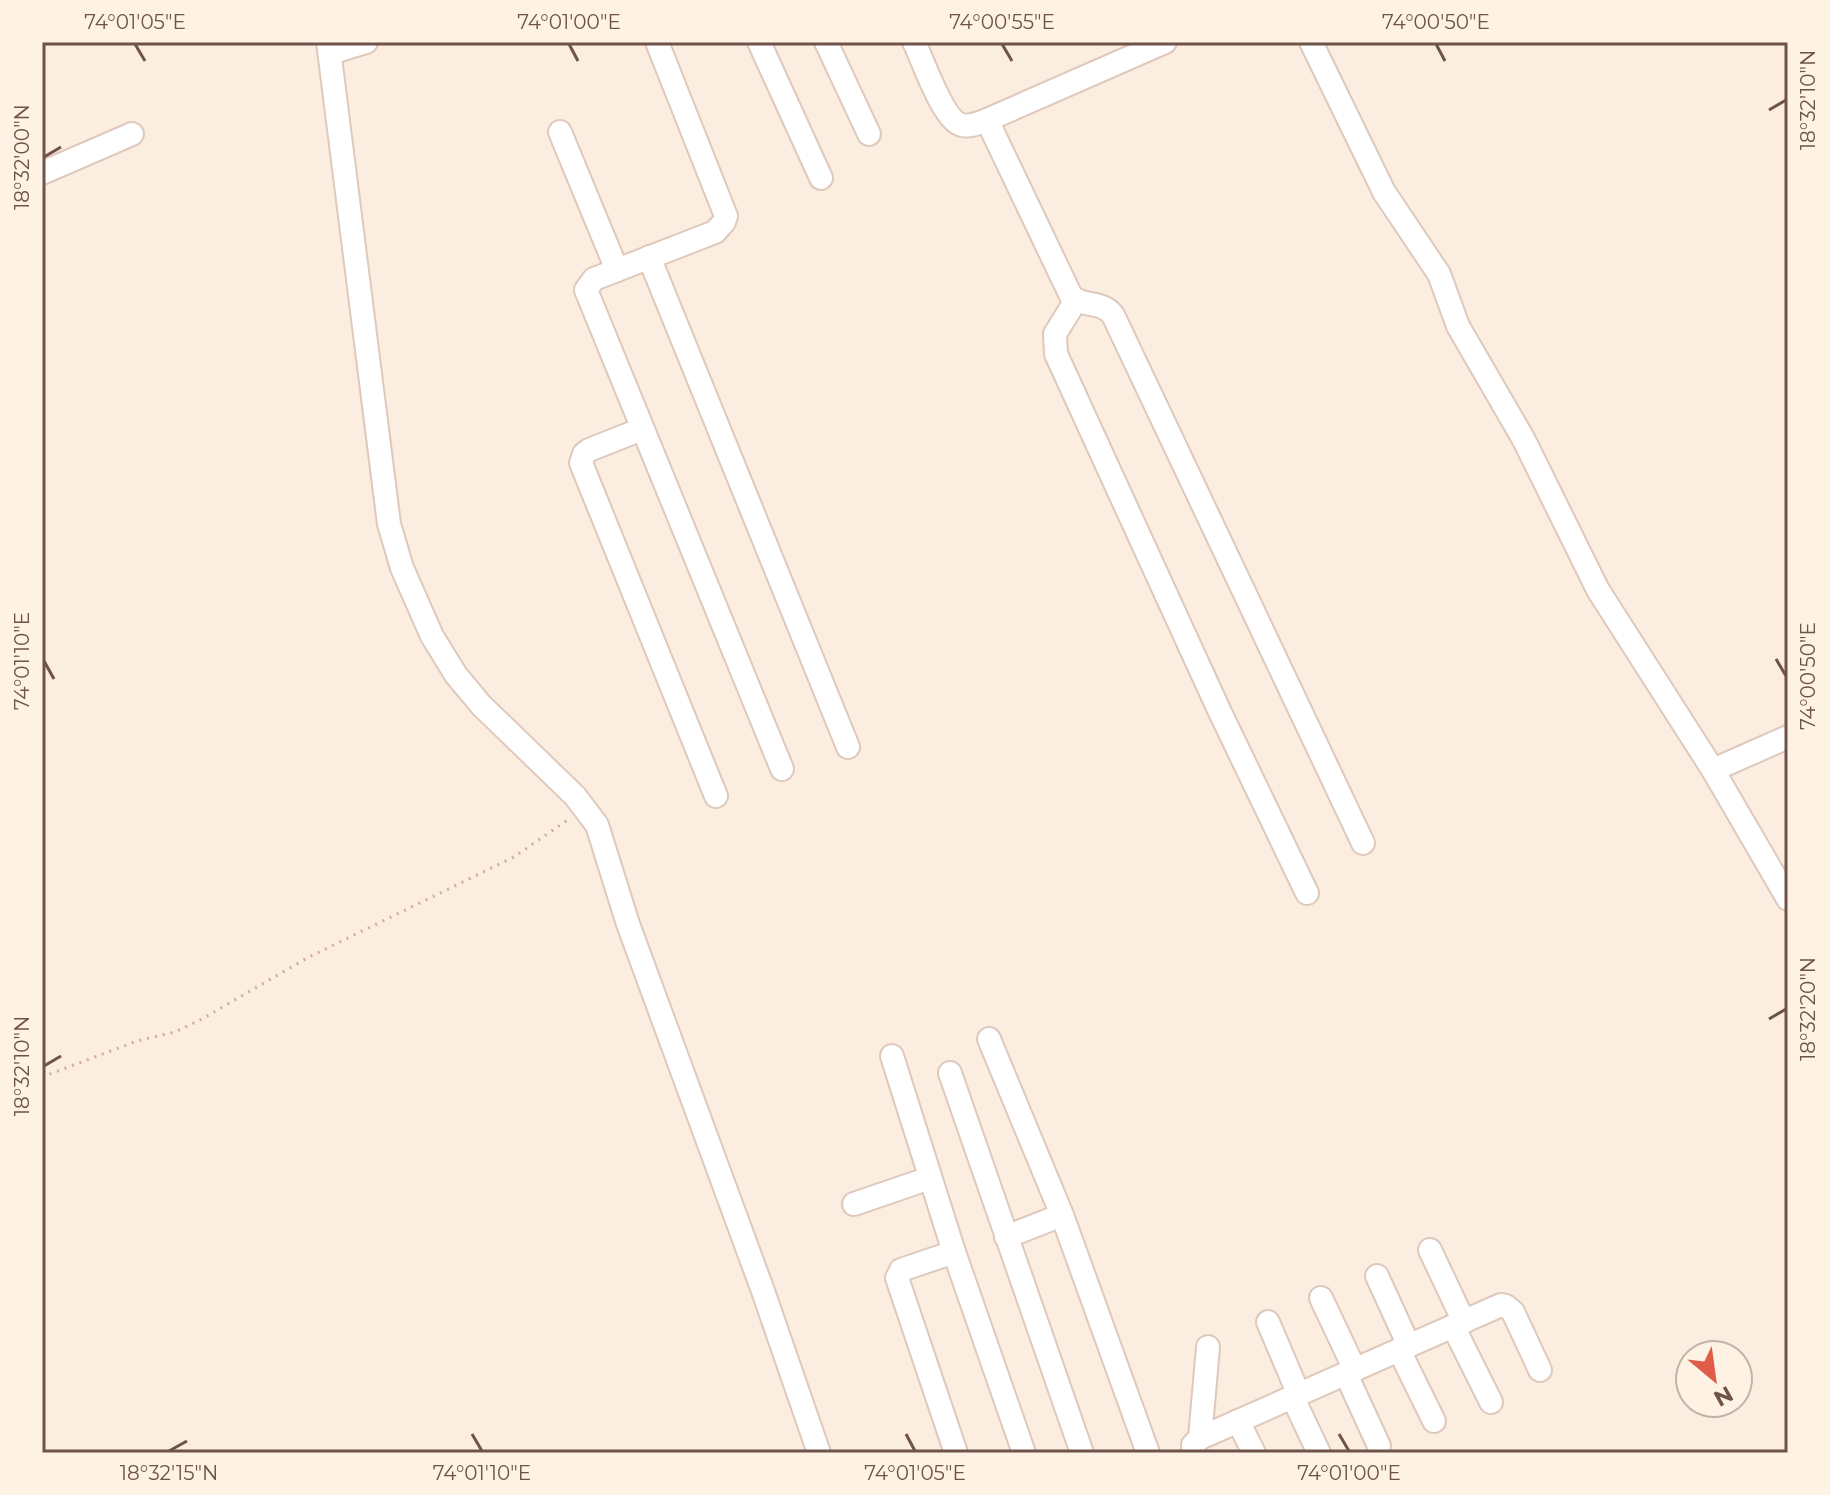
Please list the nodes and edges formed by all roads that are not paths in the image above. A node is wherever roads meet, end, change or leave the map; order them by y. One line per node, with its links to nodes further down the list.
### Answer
1 (366, 42): 8 (street)
2 (657, 42): 15 (street)
3 (759, 42): 14 (street)
4 (826, 42): 12 (street)
5 (914, 42): 9 (street)
6 (1165, 42): 9 (street)
7 (1311, 42): 22 (street)
8 (329, 47): 50 (street)
9 (987, 120): 17 (street)
10 (560, 132): 16 (street)
11 (132, 134): 13 (street)
12 (869, 134)
13 (42, 173)
14 (821, 178)
15 (649, 257): 16 (street); 20 (street)
16 (617, 270): 18 (street)
17 (1076, 300): 24 (street); 25 (street)
18 (642, 429): 21 (street); 23 (street)
19 (1788, 737): 22 (street)
20 (848, 747)
21 (782, 769)
22 (1713, 770): 26 (street)
23 (716, 796)
24 (1363, 843)
25 (1307, 893)
26 (1788, 899)
27 (989, 1039): 32 (street)
28 (892, 1056): 30 (street)
29 (950, 1073): 33 (street)
30 (930, 1178): 31 (street); 35 (street)
31 (854, 1204)
32 (1062, 1215): 33 (street); 54 (street)
33 (1006, 1237): 53 (street)
34 (1430, 1250): 39 (street)
35 (954, 1252): 51 (street); 52 (street)
36 (1377, 1276): 41 (street)
37 (1321, 1298): 43 (street)
38 (1268, 1322): 44 (street)
39 (1458, 1324): 41 (street); 42 (street); 45 (street)
40 (1208, 1347): 48 (street)
41 (1404, 1348): 43 (street); 47 (street)
42 (1540, 1370)
43 (1350, 1372): 44 (street); 49 (street)
44 (1296, 1396): 46 (street); 56 (street)
45 (1491, 1402)
46 (1238, 1421): 48 (street); 55 (street)
47 (1434, 1421)
48 (1197, 1446)
49 (1379, 1446)
50 (819, 1453)
51 (956, 1453)
52 (1024, 1453)
53 (1082, 1453)
54 (1148, 1453)
55 (1254, 1453)
56 (1319, 1453)

